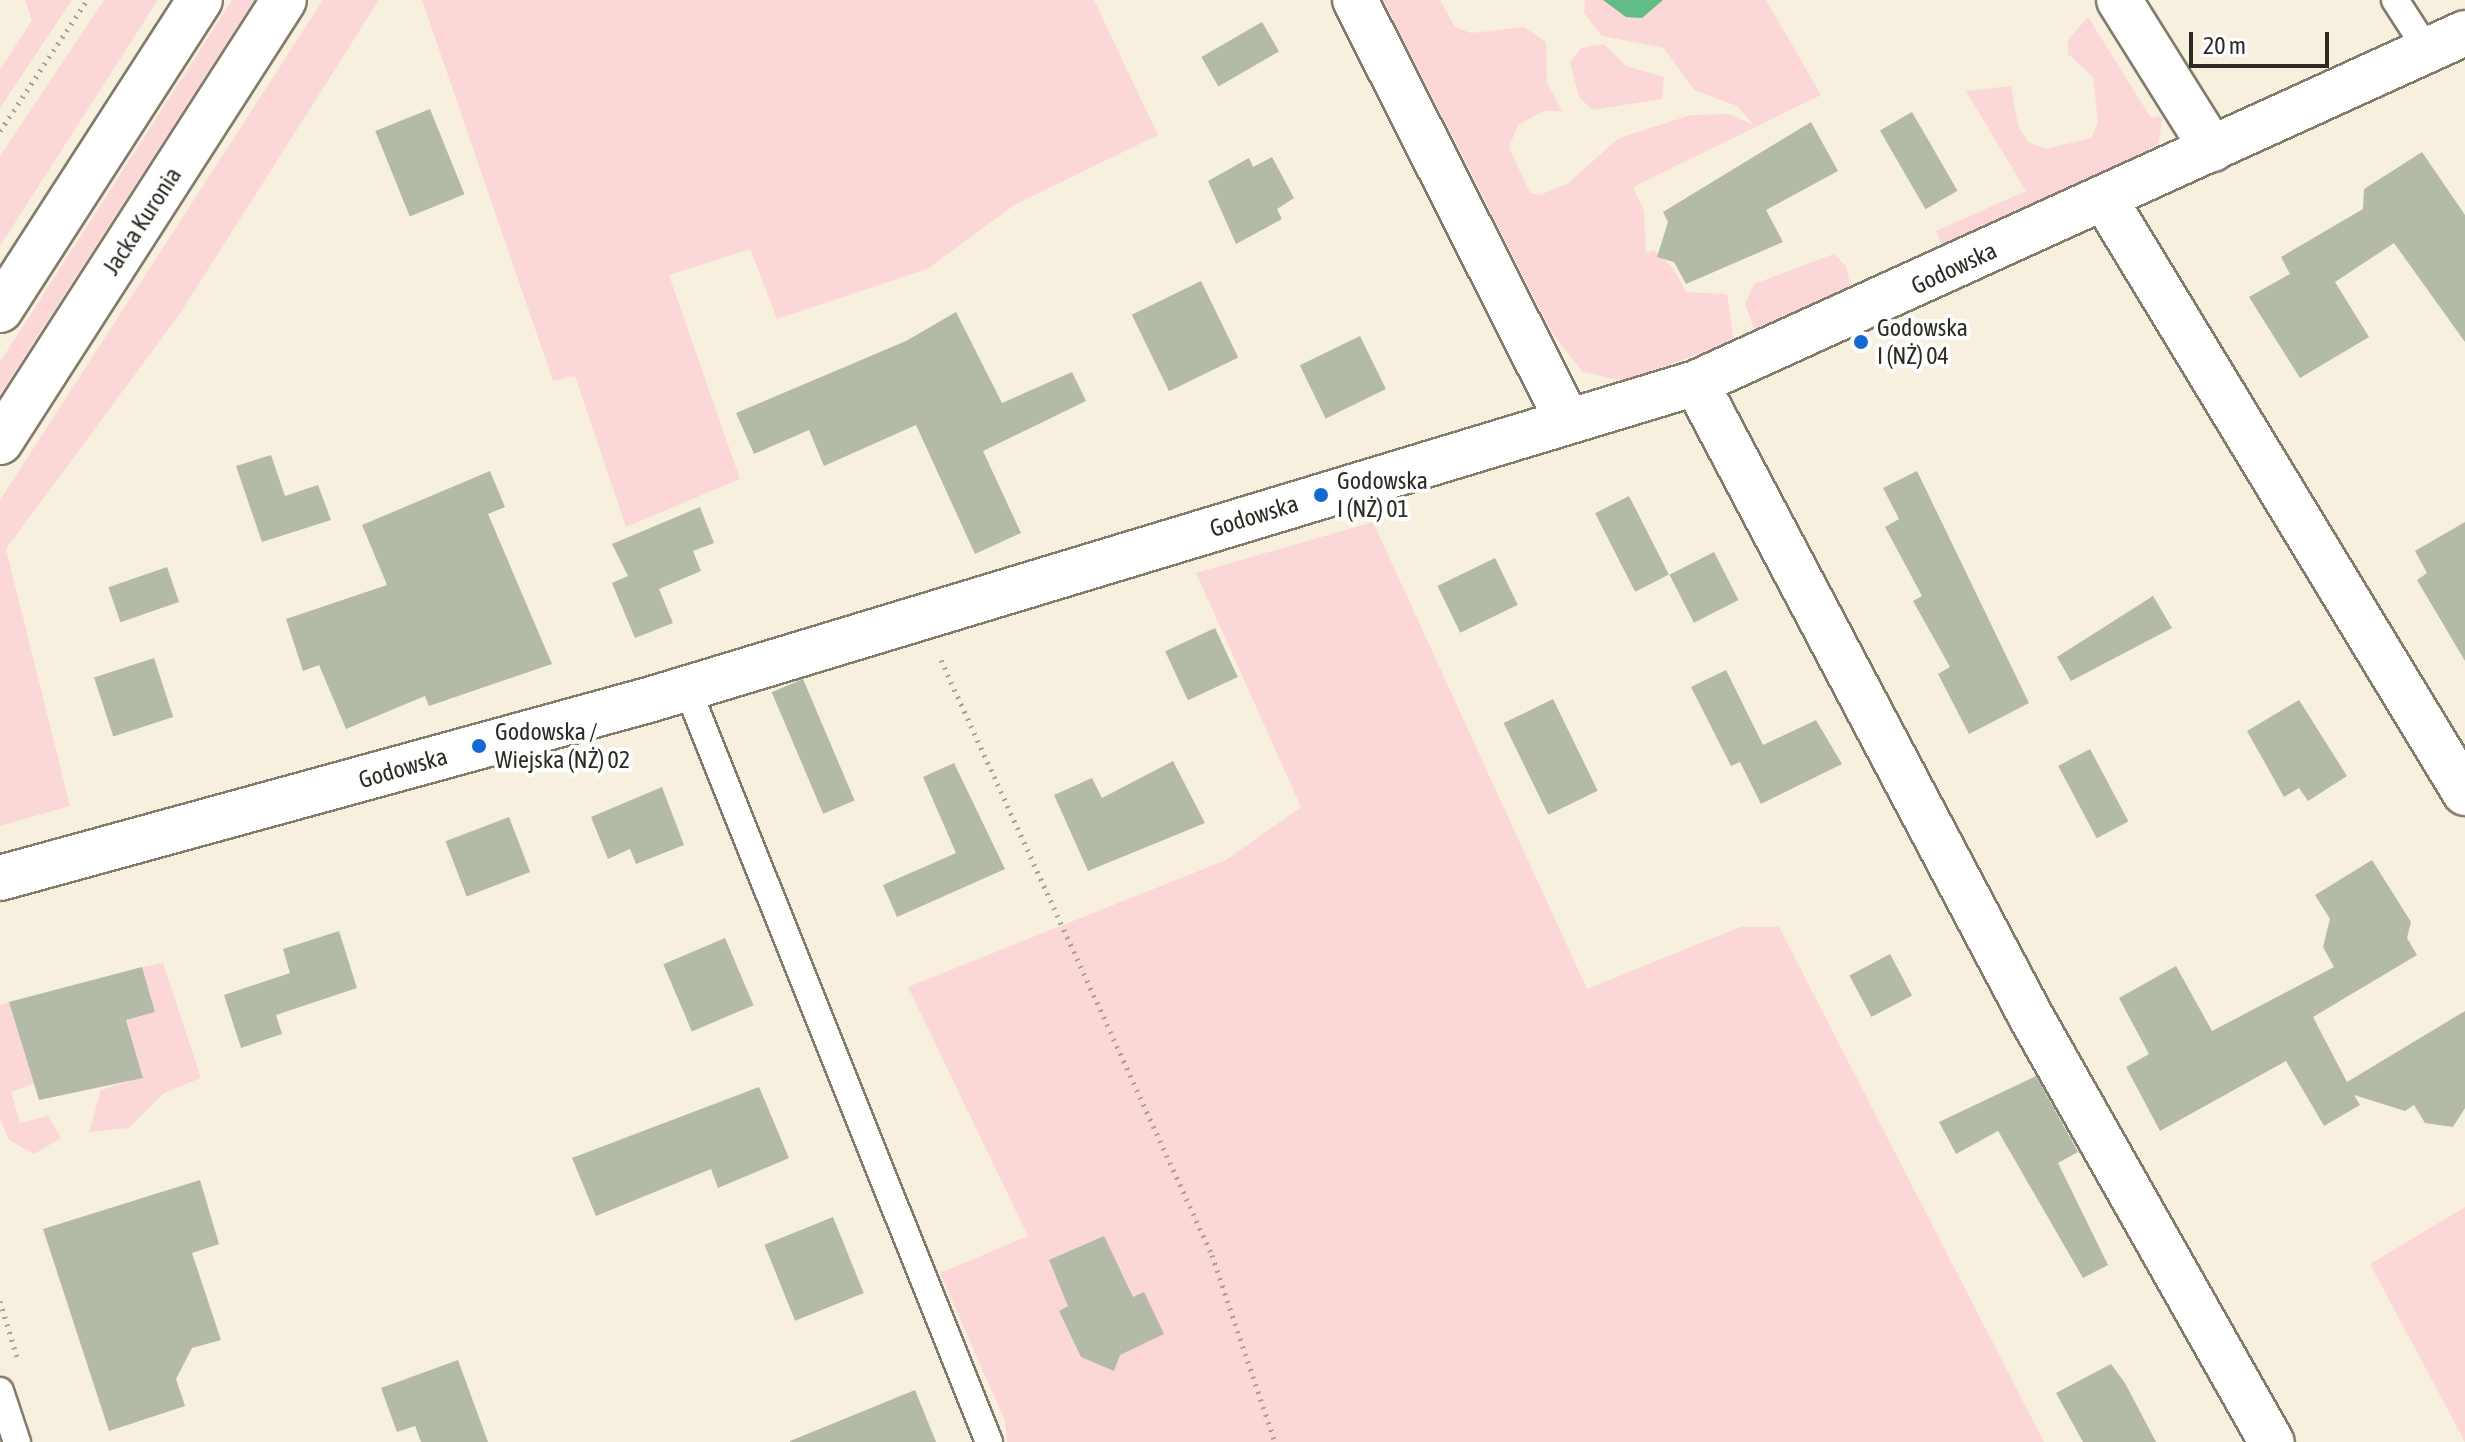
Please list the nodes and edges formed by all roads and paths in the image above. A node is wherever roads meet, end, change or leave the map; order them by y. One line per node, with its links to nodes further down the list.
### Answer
1 (87, 0): 8 (path)
2 (200, 0): 11 (street)
3 (284, 0): 14 (street, Jacka Kuronia)
4 (1355, 0): 13 (street)
5 (2119, 0): 9 (street)
6 (2395, 0): 7 (lane)
7 (2454, 42): 9 (street, Godowska)
8 (0, 131)
9 (2212, 149): 10 (street, Godowska)
10 (2104, 198): 12 (street, Godowska); 17 (street)
11 (0, 310)
12 (1696, 383): 13 (street, Godowska); 23 (street)
13 (1567, 420): 15 (street, Godowska)
14 (0, 442)
15 (921, 617): 16 (street, Godowska); 22 (path)
16 (687, 688): 18 (street, Godowska); 21 (lane)
17 (2465, 793)
18 (0, 878)
19 (0, 1391): 20 (lane)
20 (17, 1442)
21 (989, 1442)
22 (1275, 1442)
23 (2272, 1442)

